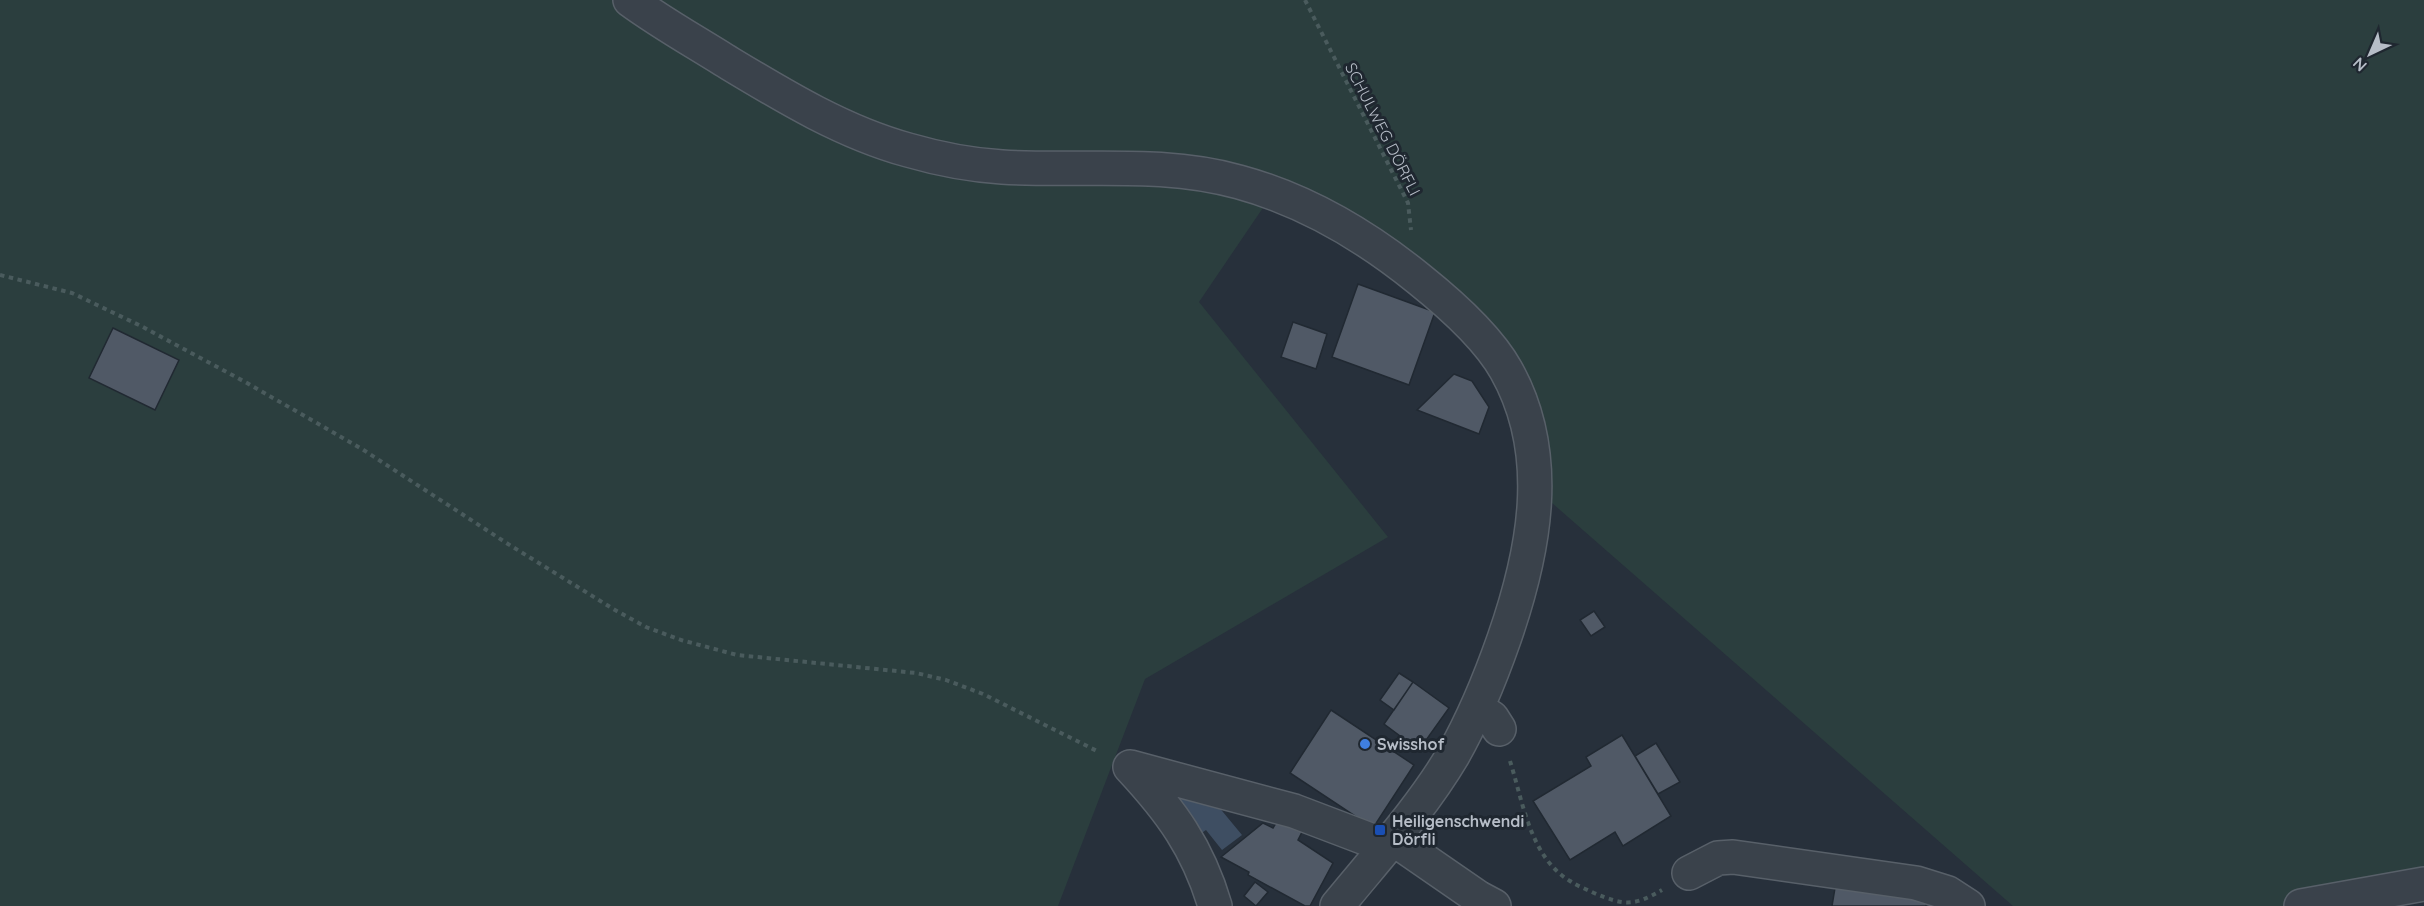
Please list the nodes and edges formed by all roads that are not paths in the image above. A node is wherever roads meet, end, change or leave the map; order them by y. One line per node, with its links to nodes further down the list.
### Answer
1 (630, 0): 2 (street)
2 (1388, 843): 5 (street); 6 (street); 7 (street)
3 (1689, 873): 8 (street)
4 (2424, 884): 9 (street)
5 (1215, 906)
6 (1337, 906)
7 (1494, 906)
8 (1968, 906)
9 (2301, 906)

